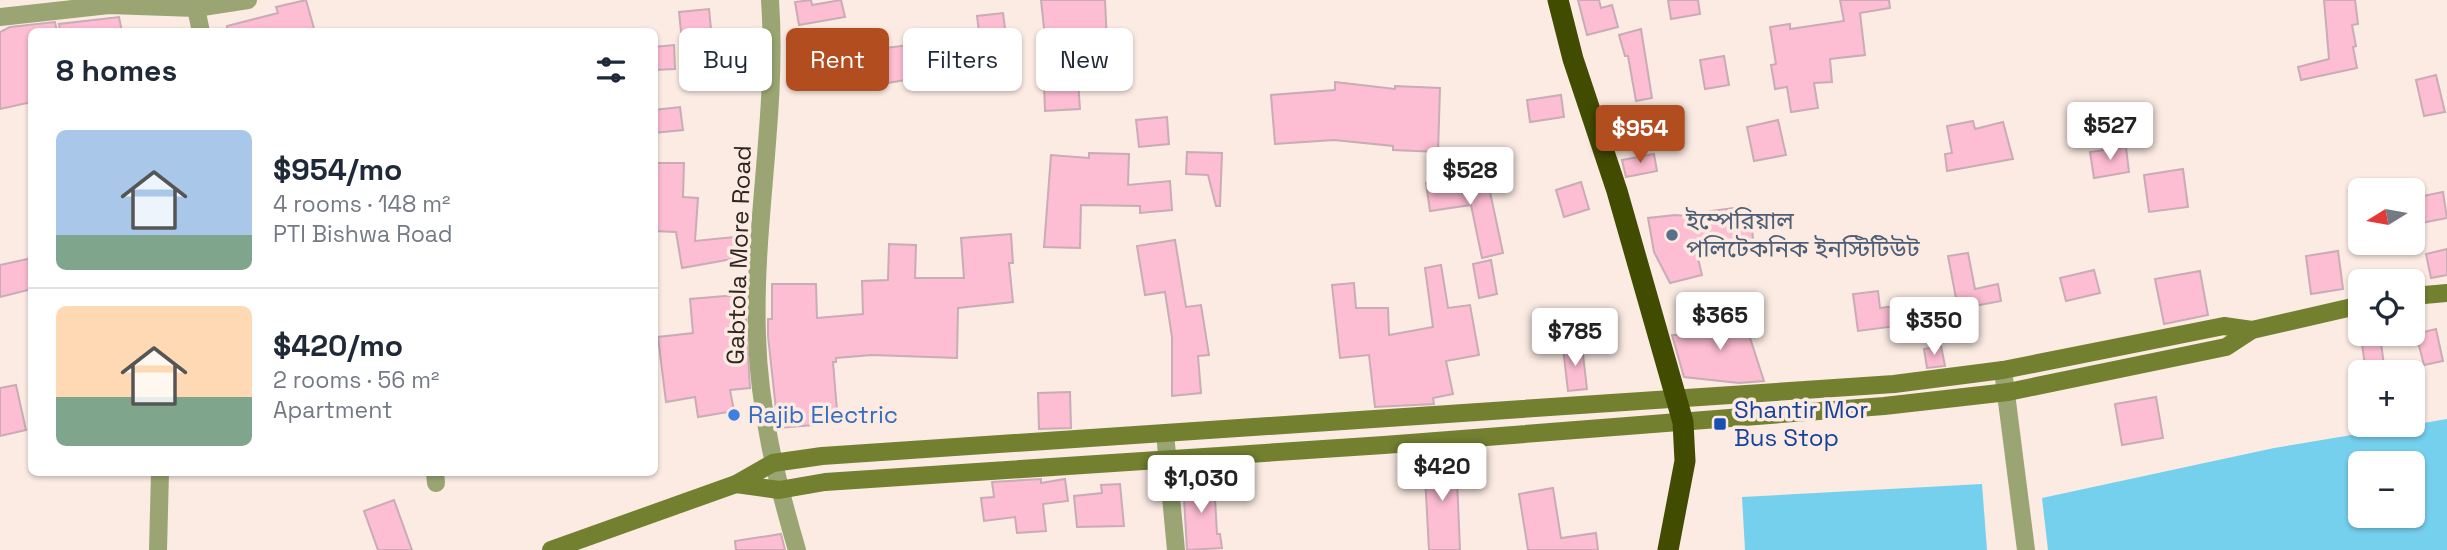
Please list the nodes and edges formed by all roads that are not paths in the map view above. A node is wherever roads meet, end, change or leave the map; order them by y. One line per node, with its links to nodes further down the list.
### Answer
1 (248, 0): 4 (street)
2 (770, 0): 19 (street, Gabtola More Road)
3 (1558, 0): 13 (highway)
4 (196, 8): 5 (street); 6 (street)
5 (0, 17)
6 (200, 28)
7 (2447, 293): 8 (street)
8 (2425, 295)
9 (2348, 308): 10 (street)
10 (2252, 330): 11 (street); 12 (street)
11 (2003, 370): 12 (street); 13 (street)
12 (2008, 392): 15 (street); 28 (street)
13 (1676, 398): 14 (street); 15 (highway)
14 (1340, 421): 16 (street); 17 (street)
15 (1683, 422): 17 (street); 27 (highway)
16 (1165, 433): 18 (street); 19 (street)
17 (1342, 447): 18 (street)
18 (1169, 457): 22 (street); 26 (street)
19 (773, 463): 21 (street); 22 (street, Gabtola More Road)
20 (160, 476): 23 (street)
21 (736, 484): 22 (street); 24 (street)
22 (779, 490): 25 (street, Gabtola More Road)
23 (158, 550)
24 (551, 550)
25 (797, 550)
26 (1175, 550)
27 (1668, 550)
28 (2026, 550)

